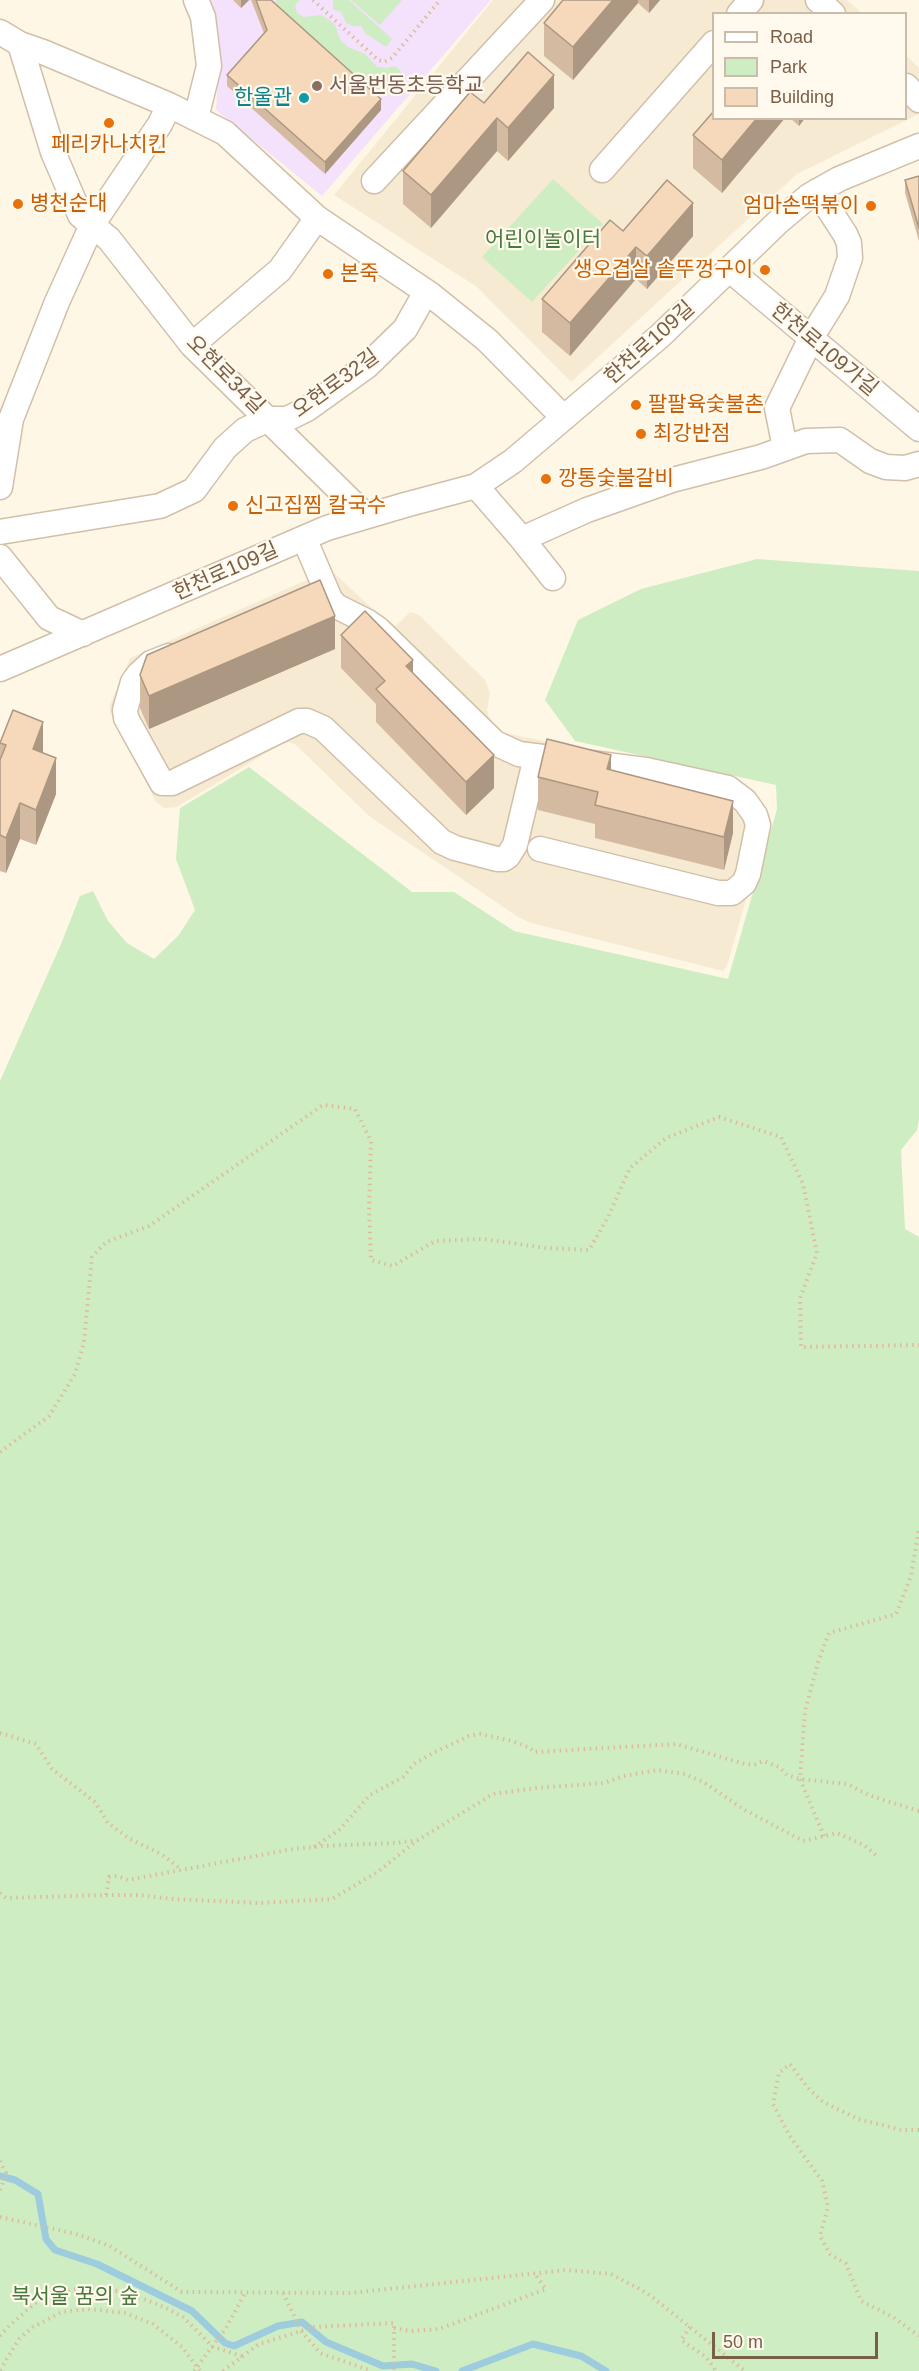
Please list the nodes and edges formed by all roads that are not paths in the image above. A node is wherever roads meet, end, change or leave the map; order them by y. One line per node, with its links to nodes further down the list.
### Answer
1 (196, 0): 12 (street)
2 (542, 0): 15 (street)
3 (751, 0): 5 (street)
4 (818, 0): 6 (street)
5 (741, 12)
6 (830, 12)
7 (10, 38): 11 (street); 18 (street, 오현로34길)
8 (712, 45): 14 (street)
9 (907, 87): 10 (street)
10 (919, 100)
11 (169, 105): 12 (street); 18 (street)
12 (196, 118): 17 (street)
13 (919, 146): 16 (street, 한천로109길)
14 (602, 170)
15 (374, 180)
16 (817, 191): 19 (street, 한천로109길); 21 (street)
17 (316, 218): 20 (street); 22 (street)
18 (92, 225): 22 (street, 오현로34길); 29 (street)
19 (730, 270): 21 (street, 한천로109가길); 23 (street, 한천로109길)
20 (426, 292): 23 (street); 24 (street, 오현로32길)
21 (811, 339): 25 (street, 한천로109가길); 26 (street)
22 (192, 345): 24 (street, 오현로34길)
23 (564, 418): 28 (street, 한천로109길)
24 (269, 419): 30 (street, 오현로34길); 31 (street, 오현로32길)
25 (919, 429)
26 (785, 448): 27 (street); 33 (street)
27 (919, 464)
28 (476, 486): 30 (street, 한천로109길); 33 (street)
29 (0, 487)
30 (366, 516): 32 (street, 한천로109길)
31 (0, 532)
32 (304, 538): 36 (street, 한천로109길); 39 (street)
33 (522, 539): 35 (street)
34 (0, 557): 36 (street)
35 (553, 578)
36 (83, 634): 38 (street, 한천로109길)
37 (194, 645): 39 (street)
38 (0, 669)
39 (536, 757): 40 (street)
40 (540, 849)

